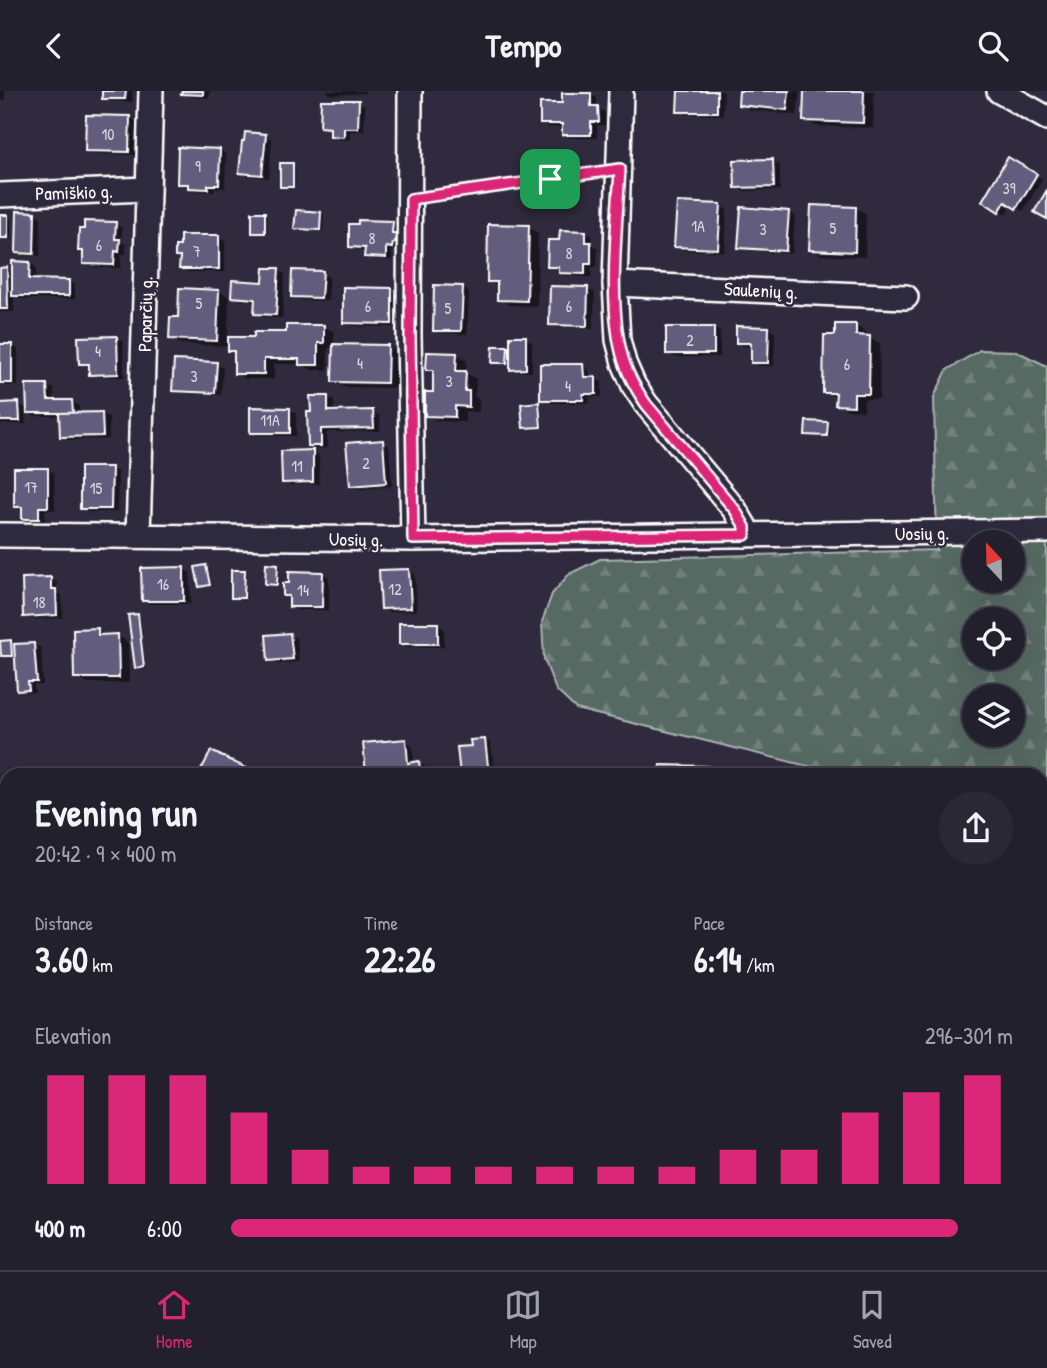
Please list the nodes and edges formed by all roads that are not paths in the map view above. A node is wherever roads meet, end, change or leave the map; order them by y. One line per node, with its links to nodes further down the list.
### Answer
1 (152, 91): 6 (street, Paparčių g.)
2 (410, 91): 14 (street)
3 (621, 91): 8 (street)
4 (999, 91): 5 (street)
5 (1047, 118)
6 (147, 189): 7 (street, Pamiškio g.); 13 (street, Paparčių g.)
7 (0, 195)
8 (615, 283): 9 (street, Saulenių g.); 12 (street)
9 (906, 297)
10 (1047, 531): 12 (street, Uosių g.)
11 (0, 535): 13 (street, Uosių g.)
12 (745, 535): 14 (street, Uosių g.)
13 (138, 536): 14 (street, Uosių g.)
14 (413, 539)

